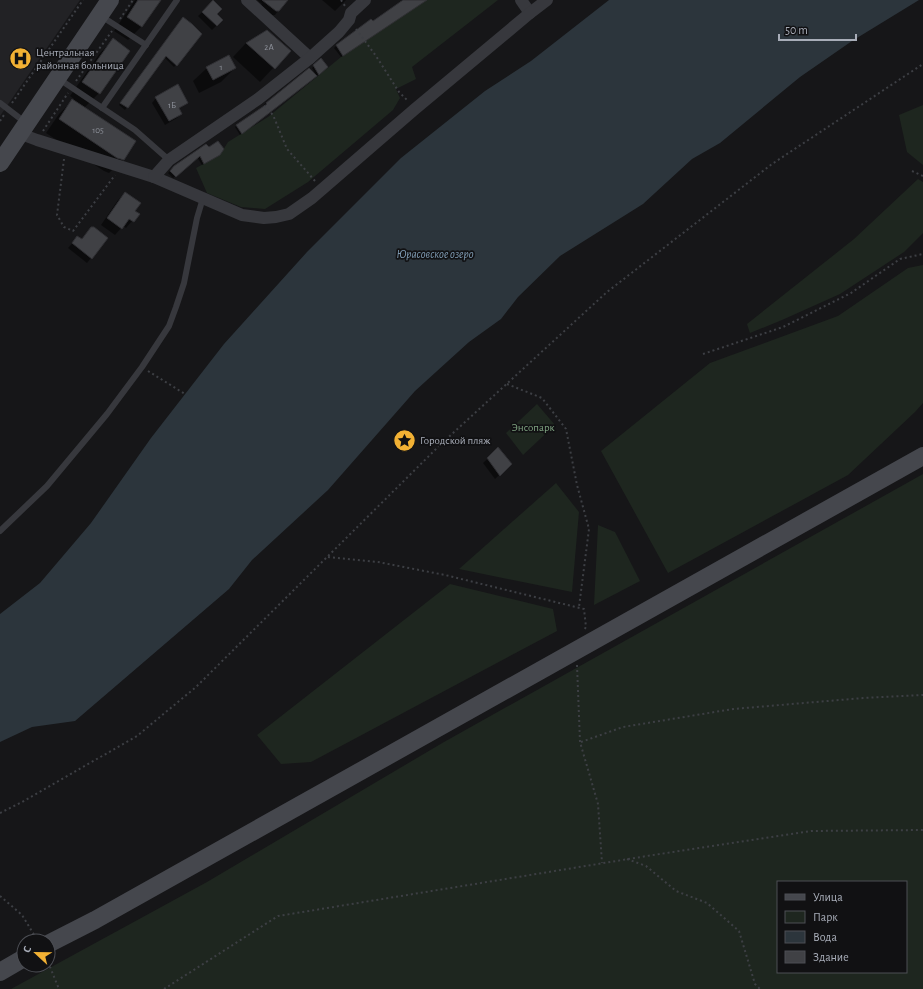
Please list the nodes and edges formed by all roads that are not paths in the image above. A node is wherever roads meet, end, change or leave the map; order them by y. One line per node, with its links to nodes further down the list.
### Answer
1 (110, 0): 8 (main road)
2 (177, 0): 9 (lane)
3 (247, 0): 10 (street)
4 (365, 0): 10 (street)
5 (520, 0): 7 (street)
6 (547, 0): 7 (street)
7 (530, 13): 18 (street)
8 (100, 16): 9 (lane); 11 (main road)
9 (146, 45): 13 (lane)
10 (310, 58): 15 (street)
11 (65, 83): 13 (lane); 14 (main road)
12 (0, 103): 14 (lane)
13 (102, 108): 15 (lane)
14 (28, 133): 16 (main road); 17 (street)
15 (169, 160): 17 (street)
16 (0, 163)
17 (154, 178): 18 (street)
18 (204, 198): 20 (lane)
19 (923, 456): 21 (main road)
20 (0, 531)
21 (56, 940)
22 (16, 963): 23 (main road)
23 (0, 972)

